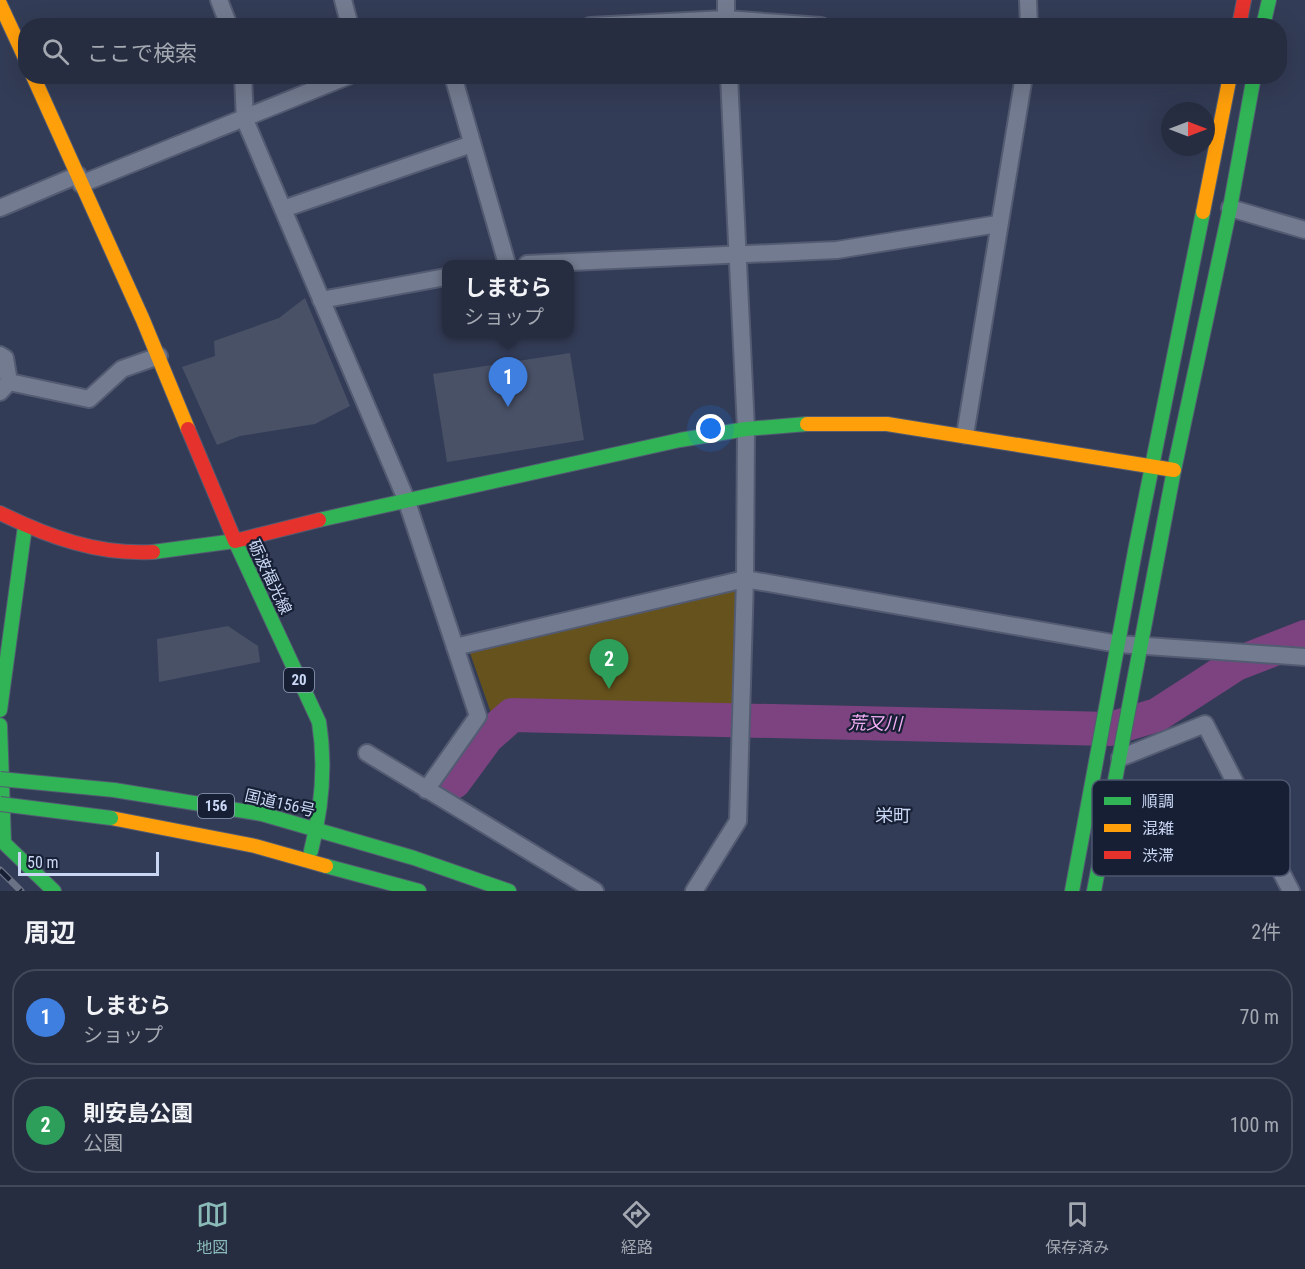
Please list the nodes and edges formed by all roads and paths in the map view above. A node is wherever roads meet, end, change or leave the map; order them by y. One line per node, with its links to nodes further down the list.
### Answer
1 (219, 0): 8 (street)
2 (343, 0): 9 (street)
3 (726, 0): 10 (street)
4 (1028, 0): 11 (street)
5 (1244, 0): 12 (main road)
6 (1269, 0): 13 (main road)
7 (0, 4): 14 (main road)
8 (226, 18)
9 (348, 18)
10 (726, 18)
11 (1029, 18)
12 (1241, 18)
13 (1265, 18)
14 (18, 43)
15 (37, 84): 25 (main road)
16 (243, 84): 23 (street)
17 (329, 84): 23 (street)
18 (455, 84): 24 (street)
19 (729, 84): 31 (street)
20 (1023, 84): 29 (street)
21 (1228, 84): 41 (main road)
22 (1253, 84): 26 (main road)
23 (245, 120): 25 (street); 28 (street)
24 (472, 144): 28 (street); 32 (street)
25 (80, 179): 27 (street); 37 (main road)
26 (1230, 207): 30 (street); 42 (main road)
27 (0, 208)
28 (283, 208): 35 (street)
29 (998, 224): 31 (street); 40 (street)
30 (1305, 230)
31 (738, 252): 33 (street); 39 (street)
32 (506, 260)
33 (574, 261)
34 (442, 278): 35 (street)
35 (321, 300): 43 (street)
36 (0, 355): 38 (street)
37 (159, 356): 38 (street); 46 (main road)
38 (4, 387)
39 (746, 429): 40 (main road); 43 (main road); 47 (street)
40 (965, 435): 41 (main road)
41 (1152, 467): 42 (main road); 48 (main road)
42 (1174, 470): 50 (main road)
43 (406, 498): 46 (main road); 49 (street)
44 (0, 513): 45 (main road, 砺波福光線)
45 (25, 526): 46 (main road, 砺波福光線); 52 (main road)
46 (235, 541): 63 (main road, 砺波福光線 / 20)
47 (745, 579): 48 (street); 49 (street); 71 (street)
48 (1118, 644): 50 (street); 57 (main road)
49 (455, 646): 61 (street)
50 (1142, 646): 51 (street); 55 (main road)
51 (1305, 657)
52 (0, 710)
53 (0, 725): 67 (main road)
54 (367, 753): 61 (street)
55 (1120, 758): 58 (main road); 59 (street)
56 (0, 778): 63 (main road, 国道156号 / 156, bridge)
57 (1093, 780)
58 (1116, 780)
59 (1234, 780)
60 (1092, 784): 72 (main road)
61 (426, 790): 70 (street)
62 (0, 804): 64 (main road, 156, bridge)
63 (318, 829): 64 (main road, 砺波福光線 / 20); 69 (main road, 国道156号 / 156)
64 (309, 860): 68 (main road, 156)
65 (1097, 876): 73 (main road)
66 (1283, 876): 74 (street)
67 (54, 891)
68 (419, 891)
69 (509, 891)
70 (595, 891)
71 (694, 891)
72 (1072, 891)
73 (1094, 891)
74 (1291, 891)

